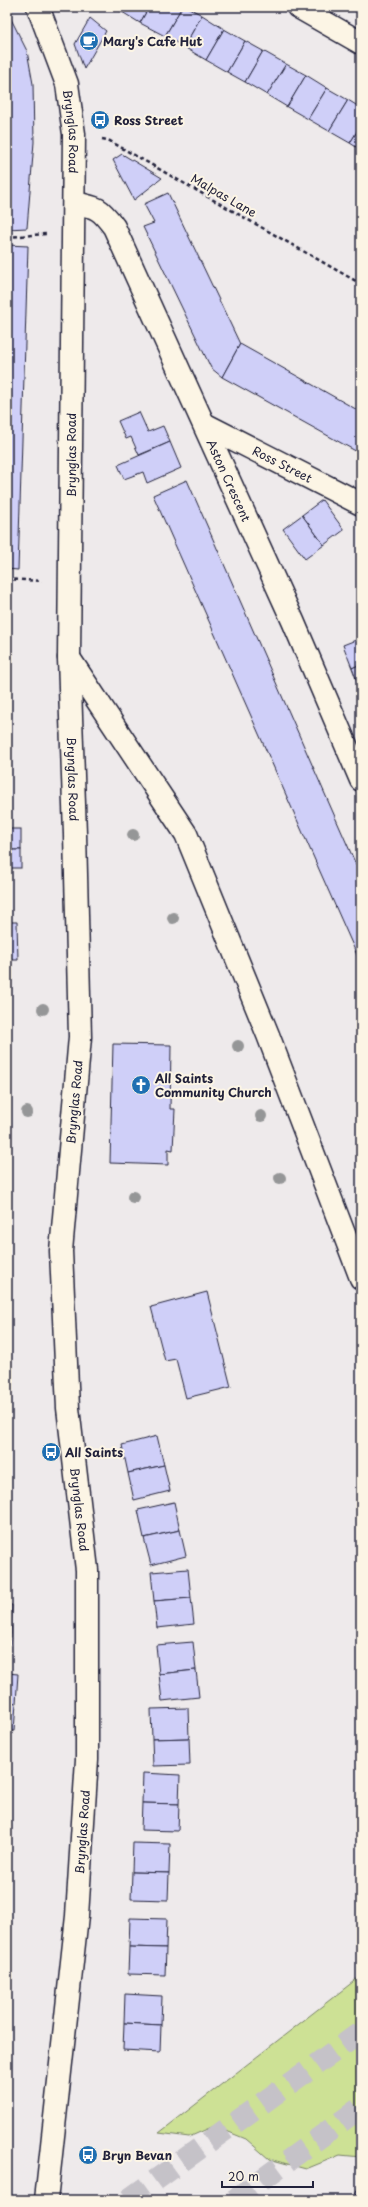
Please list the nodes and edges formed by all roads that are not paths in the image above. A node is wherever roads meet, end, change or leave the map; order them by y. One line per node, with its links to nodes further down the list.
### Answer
1 (38, 7): 4 (street, Brynglas Road)
2 (298, 7): 3 (street)
3 (361, 43)
4 (74, 203): 5 (street, Aston Crescent); 7 (street, Brynglas Road)
5 (204, 424): 6 (street, Ross Street); 8 (street, Aston Crescent)
6 (361, 504)
7 (68, 658): 9 (street); 10 (street, Brynglas Road)
8 (361, 780)
9 (361, 1278)
10 (46, 2200)

